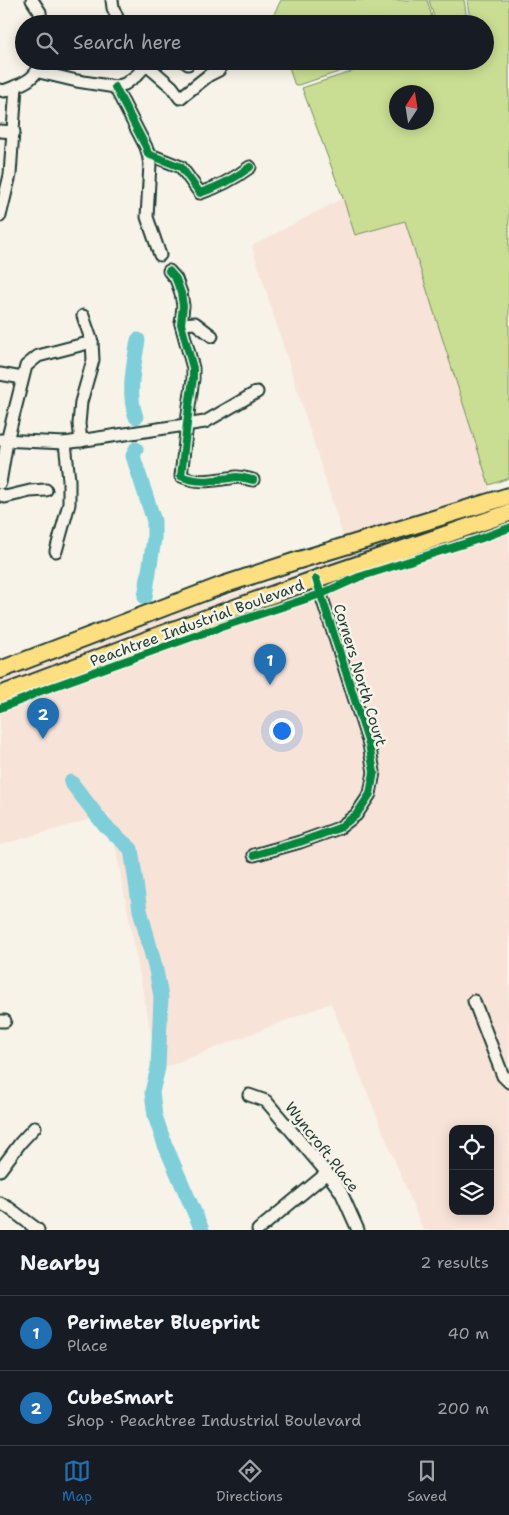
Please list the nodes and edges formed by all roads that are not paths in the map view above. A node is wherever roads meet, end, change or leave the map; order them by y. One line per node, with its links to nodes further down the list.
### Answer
1 (32, 0): 3 (street)
2 (112, 0): 4 (street)
3 (40, 15)
4 (116, 15)
5 (36, 70): 10 (street)
6 (49, 70): 11 (street)
7 (140, 70): 11 (street)
8 (152, 70): 9 (street)
9 (219, 70)
10 (16, 86): 12 (street); 14 (street)
11 (115, 87): 15 (street)
12 (0, 90)
13 (0, 131): 14 (street)
14 (14, 132): 17 (street)
15 (148, 154): 16 (street); 18 (street)
16 (250, 167)
17 (0, 216)
18 (160, 254)
19 (169, 271): 21 (street)
20 (83, 316): 23 (street)
21 (181, 324): 22 (street); 27 (street)
22 (212, 336)
23 (92, 342): 25 (street); 29 (street)
24 (0, 374): 25 (street)
25 (22, 378): 28 (street)
26 (257, 392): 27 (street)
27 (186, 424): 29 (street); 31 (street)
28 (4, 440): 30 (street); 32 (street)
29 (81, 441): 30 (street)
30 (65, 443): 37 (street)
31 (253, 480)
32 (0, 483)
33 (46, 490): 34 (street)
34 (0, 494)
35 (509, 496): 39 (highway, Peachtree Industrial Boulevard)
36 (509, 513): 38 (highway, Peachtree Industrial Boulevard)
37 (56, 551)
38 (316, 579): 40 (highway, Peachtree Industrial Boulevard); 41 (street, Corners North Court)
39 (0, 670)
40 (0, 695)
41 (254, 855)
42 (474, 1001): 43 (street)
43 (509, 1082)
44 (250, 1094): 47 (street, Wyncroft Place)
45 (36, 1127): 46 (street)
46 (0, 1170)
47 (327, 1173): 50 (street); 51 (street, Wyncroft Place)
48 (0, 1203): 49 (street)
49 (38, 1230)
50 (258, 1230)
51 (358, 1230)

